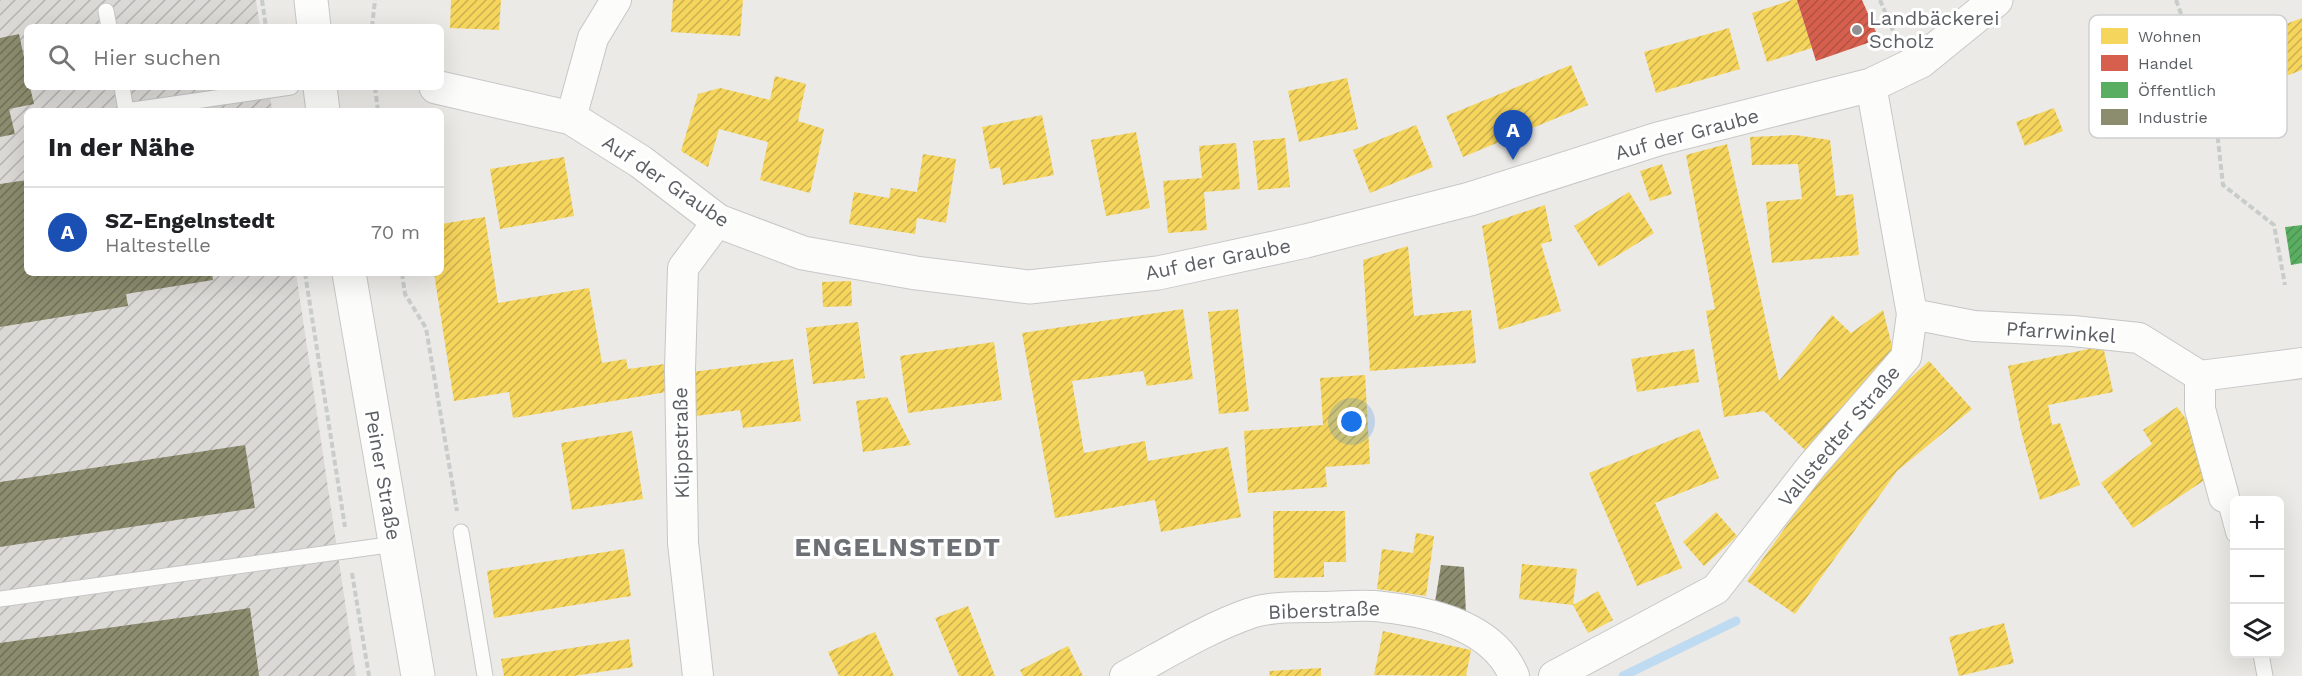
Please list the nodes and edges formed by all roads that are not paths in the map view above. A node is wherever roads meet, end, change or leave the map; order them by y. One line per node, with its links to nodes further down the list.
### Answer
1 (311, 0): 6 (street)
2 (616, 0): 15 (street)
3 (1996, 0): 7 (street, Auf der Graube)
4 (106, 10): 5 (lane)
5 (109, 24)
6 (314, 24)
7 (1871, 85): 16 (street, Auf der Graube); 18 (street, Vallstedter Straße)
8 (444, 89): 15 (street, Auf der Graube)
9 (122, 90): 12 (lane)
10 (270, 90): 13 (lane)
11 (320, 90): 14 (street)
12 (126, 108)
13 (147, 108)
14 (323, 108)
15 (571, 118): 16 (street, Auf der Graube)
16 (718, 220): 29 (street, Klippstraße)
17 (350, 276): 24 (street, Peiner Straße)
18 (1912, 314): 20 (street, Pfarrwinkel); 32 (street, Vallstedter Straße)
19 (2302, 363): 20 (street)
20 (2199, 376): 21 (street)
21 (2224, 497): 22 (lane)
22 (2230, 517)
23 (461, 532): 28 (lane)
24 (395, 544): 25 (lane); 27 (street, Peiner Straße)
25 (0, 599)
26 (2262, 658): 33 (lane)
27 (418, 676)
28 (485, 676)
29 (698, 676)
30 (1125, 676): 31 (street, Biberstraße)
31 (1514, 676)
32 (1554, 676)
33 (2265, 676)

